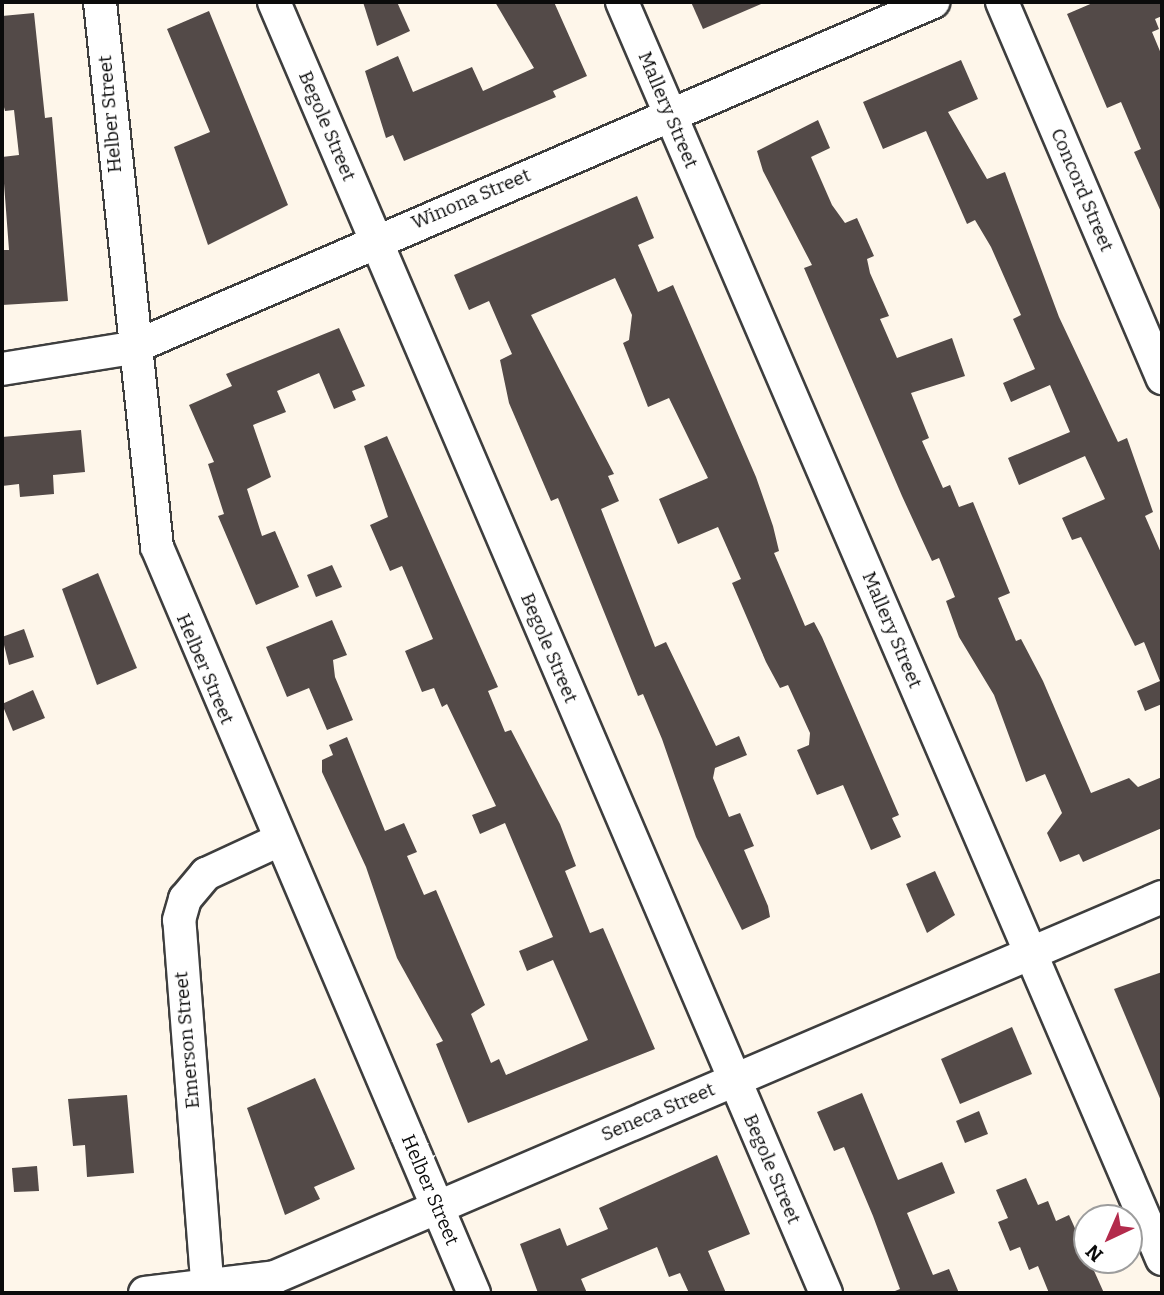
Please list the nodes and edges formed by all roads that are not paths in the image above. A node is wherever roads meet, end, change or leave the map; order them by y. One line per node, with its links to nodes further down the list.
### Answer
1 (100, 2): 8 (street, Helber Street)
2 (274, 2): 7 (street, Begole Street)
3 (622, 2): 6 (street, Mallery Street)
4 (933, 2): 6 (street, Winona Street)
5 (1002, 2): 10 (street, Concord Street)
6 (670, 114): 7 (street, Winona Street); 13 (street, Mallery Street)
7 (374, 239): 8 (street, Winona Street); 14 (street, Begole Street)
8 (132, 348): 9 (street, Winona Street); 11 (street, Helber Street)
9 (2, 369)
10 (1162, 378)
11 (277, 841): 15 (street, Helber Street); 17 (street, Emerson Street)
12 (1162, 897): 13 (street, Seneca Street)
13 (1031, 953): 14 (street, Seneca Street); 16 (street, Mallery Street)
14 (734, 1080): 15 (street, Seneca Street); 20 (street, Begole Street)
15 (437, 1206): 17 (street, Seneca Street); 19 (street, Helber Street)
16 (1162, 1259)
17 (208, 1291): 18 (street, Seneca Street)
18 (145, 1293)
19 (474, 1293)
20 (826, 1293)

